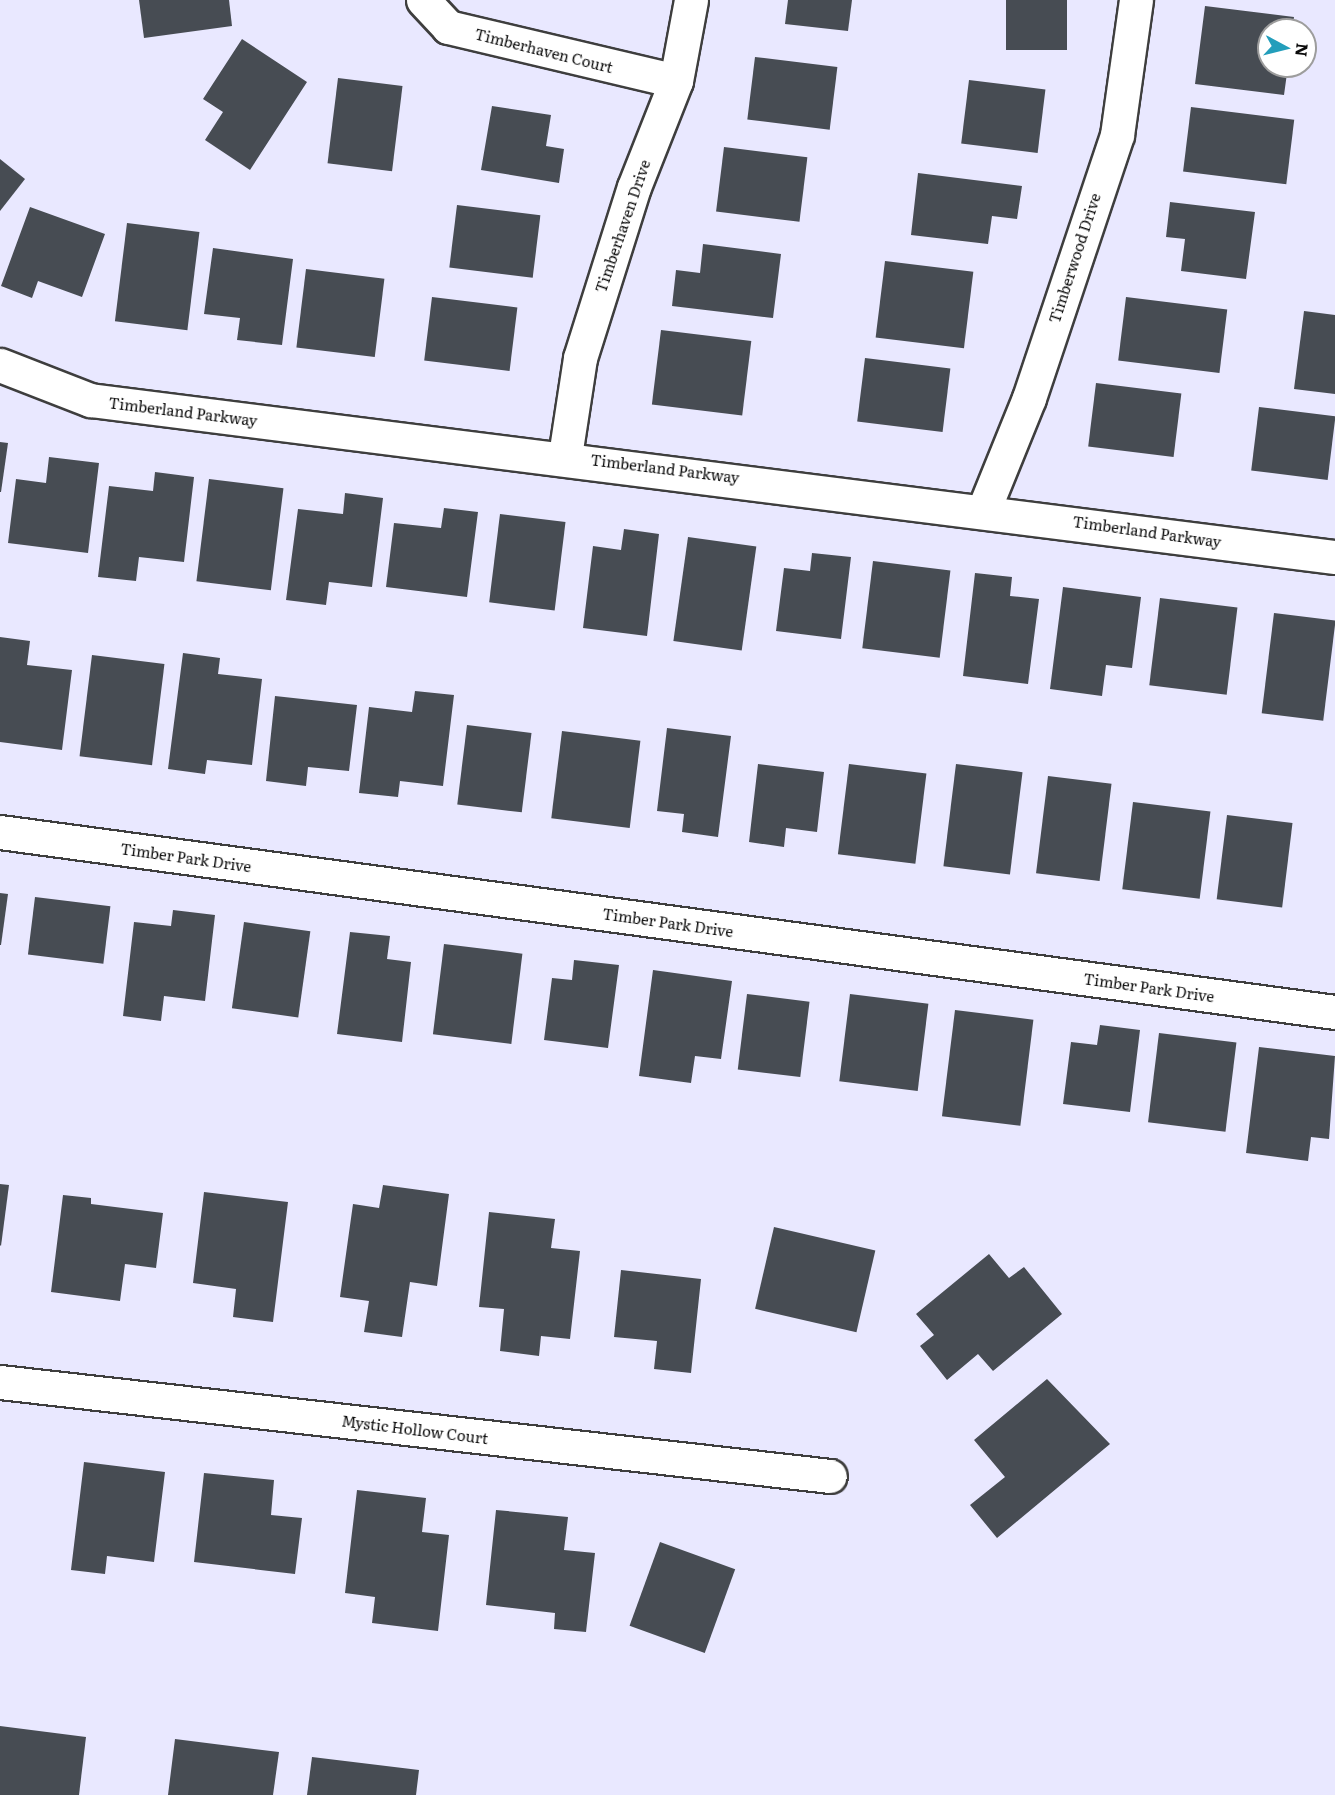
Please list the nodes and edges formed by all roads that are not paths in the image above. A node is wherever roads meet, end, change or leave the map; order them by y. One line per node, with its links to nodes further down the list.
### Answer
1 (423, 0): 4 (street, Timberhaven Court)
2 (691, 0): 4 (street, Timberhaven Drive)
3 (1136, 0): 7 (street, Timberwood Drive)
4 (676, 81): 6 (street, Timberhaven Drive)
5 (0, 365): 6 (street, Timberland Parkway)
6 (565, 456): 7 (street, Timberland Parkway)
7 (984, 509): 8 (street, Timberland Parkway)
8 (1335, 557)
9 (0, 832): 10 (street, Timber Park Drive)
10 (1335, 1012)
11 (0, 1382): 12 (street, Mystic Hollow Court)
12 (830, 1476)

